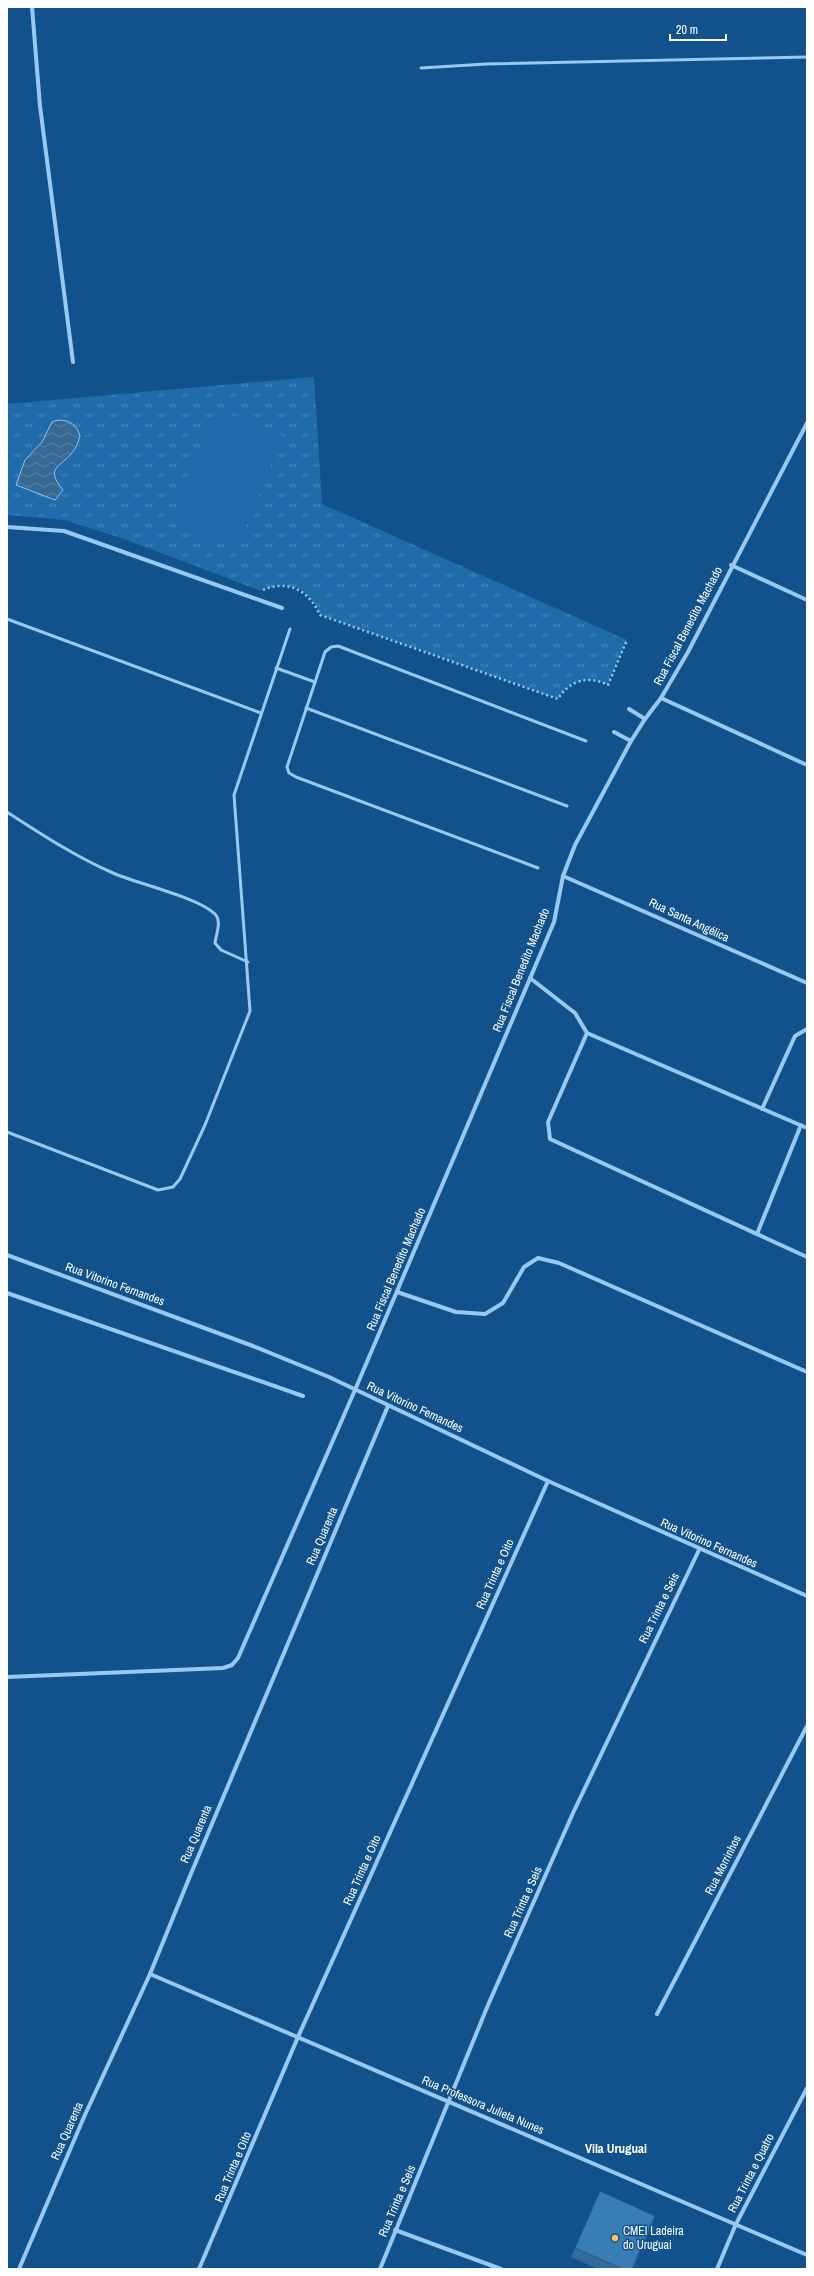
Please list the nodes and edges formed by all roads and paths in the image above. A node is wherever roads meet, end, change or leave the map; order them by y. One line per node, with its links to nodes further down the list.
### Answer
1 (32, 7): 4 (street)
2 (807, 56): 3 (lane)
3 (421, 68)
4 (73, 362)
5 (807, 423): 7 (street, Rua Fiscal Benedito Machado)
6 (7, 527): 10 (street)
7 (732, 565): 9 (street); 16 (street, Rua Fiscal Benedito Machado)
8 (261, 591): 13 (path)
9 (807, 600)
10 (282, 608)
11 (7, 619): 19 (lane)
12 (290, 629): 14 (lane)
13 (627, 640)
14 (276, 668): 15 (lane); 19 (lane)
15 (315, 682): 17 (lane); 22 (lane)
16 (662, 698): 20 (street, Rua Fiscal Benedito Machado); 24 (street)
17 (306, 708): 25 (lane); 27 (lane)
18 (629, 709): 20 (street)
19 (261, 713): 29 (lane)
20 (645, 719): 23 (street, Rua Fiscal Benedito Machado)
21 (614, 732): 23 (street)
22 (586, 741)
23 (631, 741): 28 (street, Rua Fiscal Benedito Machado)
24 (806, 763)
25 (567, 806)
26 (7, 812): 29 (lane)
27 (538, 868)
28 (563, 876): 30 (street, Rua Fiscal Benedito Machado); 31 (street, Rua Santa Angélica)
29 (248, 962): 37 (lane)
30 (530, 978): 33 (street); 41 (street, Rua Fiscal Benedito Machado)
31 (807, 983)
32 (807, 1029): 34 (street)
33 (587, 1033): 34 (street); 38 (street)
34 (762, 1109): 35 (street)
35 (801, 1125): 36 (street); 38 (street)
36 (807, 1128)
37 (7, 1132)
38 (757, 1234): 40 (street)
39 (7, 1255): 44 (street, Rua Vitorino Fernandes)
40 (807, 1257)
41 (397, 1292): 43 (street); 44 (street, Rua Fiscal Benedito Machado)
42 (7, 1293): 45 (street)
43 (807, 1372)
44 (355, 1390): 46 (street, Rua Vitorino Fernandes); 50 (street, Rua Fiscal Benedito Machado)
45 (303, 1396)
46 (388, 1406): 47 (street, Rua Vitorino Fernandes); 52 (street, Rua Quarenta)
47 (548, 1481): 48 (street, Rua Vitorino Fernandes); 54 (street, Rua Trinta e Oito)
48 (698, 1550): 49 (street, Rua Vitorino Fernandes); 56 (street, Rua Trinta e Seis)
49 (807, 1596)
50 (7, 1677)
51 (807, 1726): 53 (street, Rua Morrinhos)
52 (150, 1974): 54 (street, Rua Professora Julieta Nunes); 60 (street, Rua Quarenta)
53 (657, 2014)
54 (298, 2037): 56 (street, Rua Professora Julieta Nunes); 61 (street, Rua Trinta e Oito)
55 (807, 2088): 57 (street, Rua Trinta e Quatro)
56 (449, 2102): 57 (street, Rua Professora Julieta Nunes); 58 (street, Rua Trinta e Seis)
57 (736, 2224): 59 (street, Rua Professora Julieta Nunes); 64 (street, Rua Trinta e Quatro)
58 (395, 2230): 62 (street, Rua Trinta e Seis); 63 (street)
59 (807, 2254)
60 (19, 2269)
61 (199, 2269)
62 (380, 2269)
63 (501, 2269)
64 (717, 2269)

